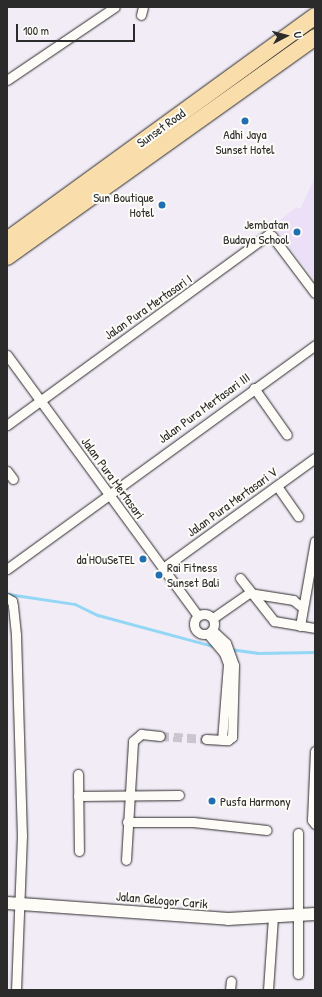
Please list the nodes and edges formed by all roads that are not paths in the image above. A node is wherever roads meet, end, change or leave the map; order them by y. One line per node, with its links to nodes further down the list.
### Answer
1 (116, 7): 6 (street)
2 (306, 7): 4 (highway)
3 (315, 16): 4 (highway, Sunset Road)
4 (300, 26): 7 (highway, Sunset Road)
5 (315, 37): 7 (highway, Sunset Road)
6 (7, 80)
7 (134, 157): 8 (highway, Sunset Road); 9 (highway, Sunset Road)
8 (7, 240)
9 (7, 257)
10 (315, 293): 14 (street, Jalan Pura Mertasari I)
11 (315, 345): 13 (street, Jalan Pura Mertasari III)
12 (7, 355): 14 (street, Jalan Pura Mertasari)
13 (254, 388): 16 (street); 21 (street, Jalan Pura Mertasari III)
14 (41, 401): 15 (street, Jalan Pura Mertasari I); 21 (street, Jalan Pura Mertasari)
15 (7, 425)
16 (287, 435)
17 (315, 458): 20 (street, Jalan Pura Mertasari V)
18 (7, 471): 19 (street)
19 (13, 479)
20 (277, 486): 22 (street); 24 (street, Jalan Pura Mertasari V)
21 (109, 494): 24 (street, Jalan Pura Mertasari); 25 (street, Jalan Pura Mertasari III)
22 (298, 516)
23 (315, 541): 29 (street)
24 (163, 568): 30 (street, Jalan Pura Mertasari)
25 (7, 569)
26 (240, 578): 27 (street)
27 (249, 594): 29 (street); 31 (street); 32 (street)
28 (7, 598): 49 (street)
29 (302, 607): 32 (street)
30 (198, 616): 31 (street); 34 (street)
31 (213, 618): 34 (street)
32 (300, 626): 33 (street)
33 (315, 628)
34 (210, 632): 36 (street)
35 (160, 736): 39 (street)
36 (206, 740)
37 (315, 751): 43 (street)
38 (78, 774): 41 (street)
39 (130, 795): 40 (street); 41 (street); 42 (street)
40 (179, 795)
41 (78, 796): 46 (street)
42 (127, 822): 44 (street); 47 (street)
43 (315, 824)
44 (267, 830)
45 (298, 833): 51 (street)
46 (79, 851)
47 (126, 860)
48 (7, 902): 49 (street, Jalan Gelogor Carik)
49 (21, 904): 52 (street, Jalan Gelogor Carik); 54 (street)
50 (315, 914): 51 (street, Jalan Gelogor Carik)
51 (298, 915): 52 (street, Jalan Gelogor Carik); 53 (street)
52 (273, 916): 55 (street)
53 (298, 974)
54 (16, 990)
55 (268, 990)

